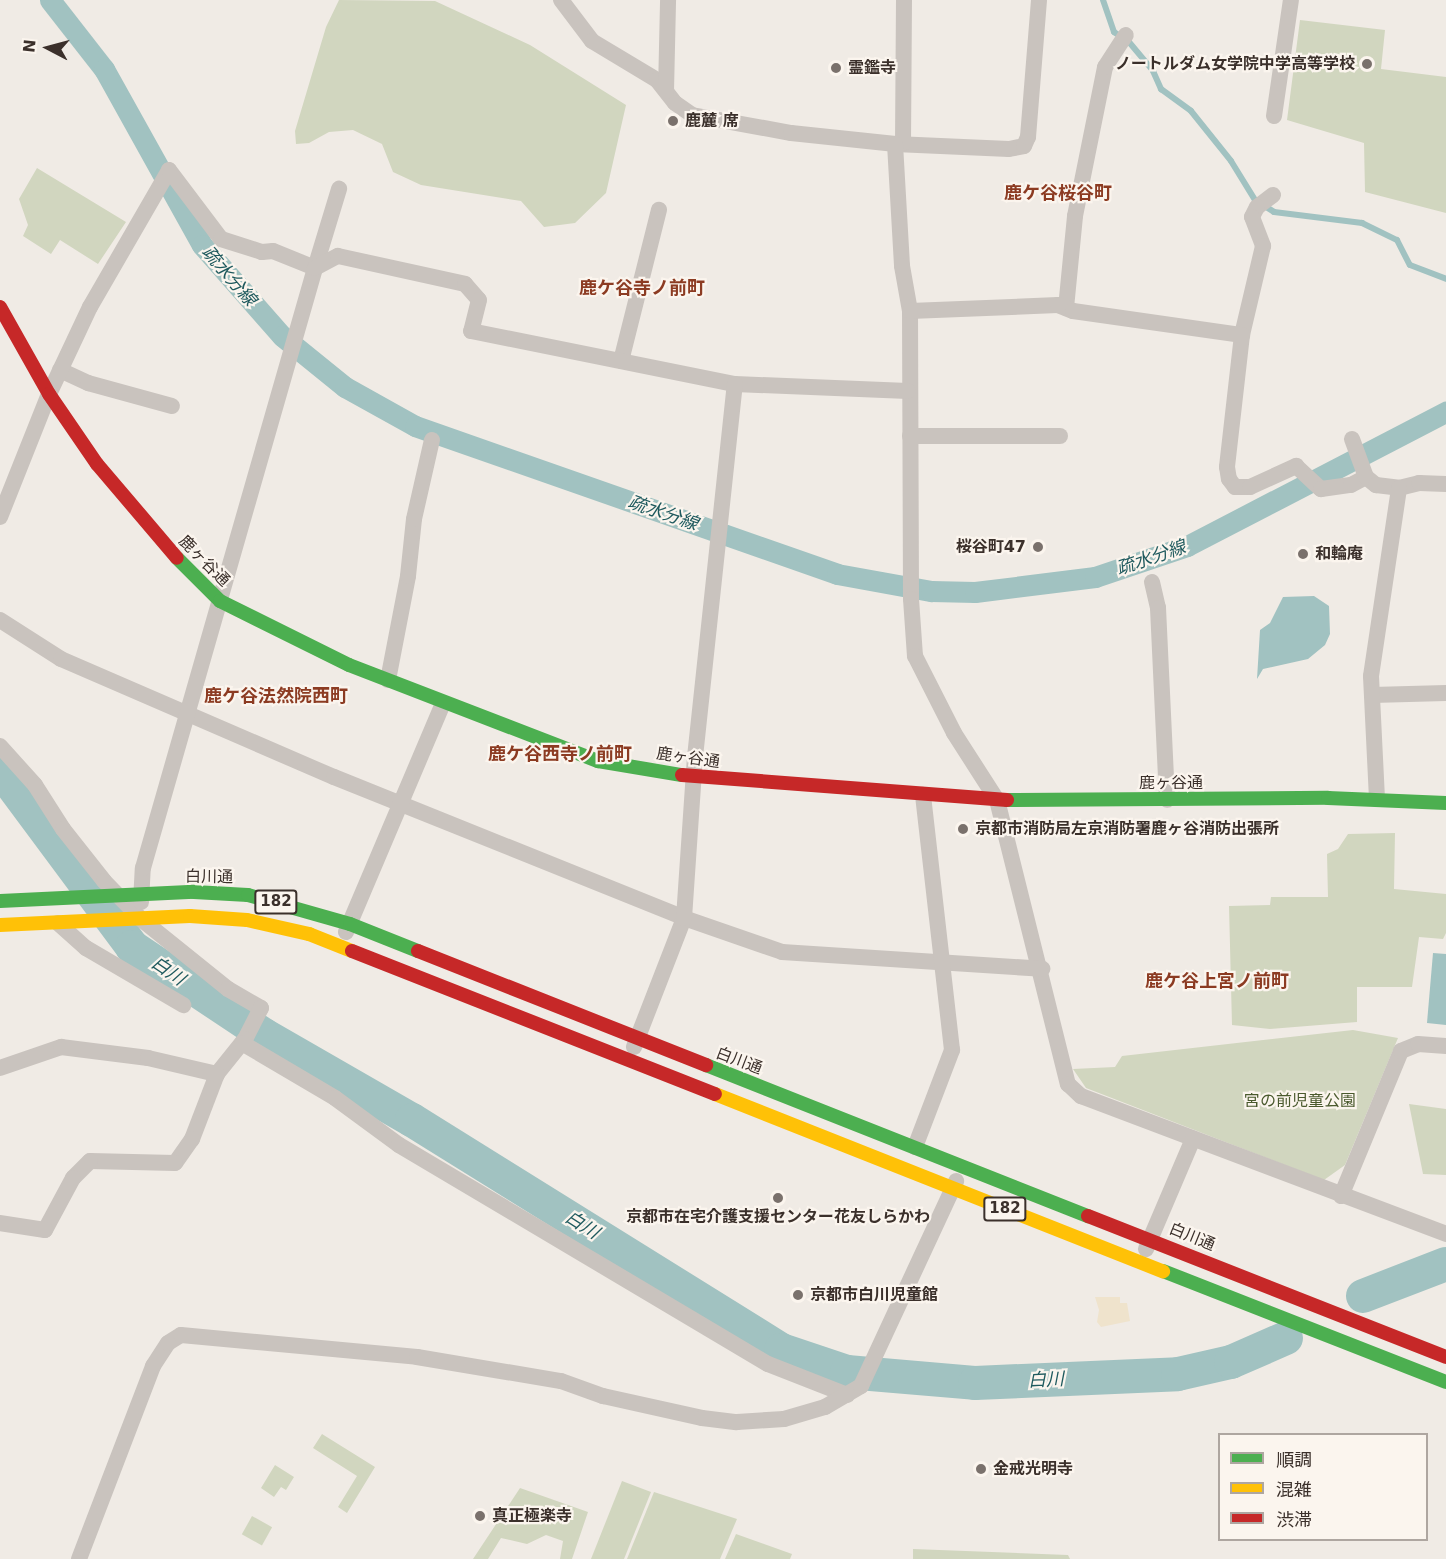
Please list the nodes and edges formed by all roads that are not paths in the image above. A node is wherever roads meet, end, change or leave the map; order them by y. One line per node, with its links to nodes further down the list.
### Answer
1 (561, 0): 7 (street)
2 (668, 0): 7 (street)
3 (904, 0): 9 (street)
4 (1039, 0): 9 (street)
5 (1291, 0): 8 (street)
6 (1123, 38): 15 (street)
7 (666, 91): 9 (street)
8 (1274, 116)
9 (899, 143): 16 (street)
10 (339, 189): 13 (street)
11 (1265, 200): 17 (street)
12 (659, 210): 18 (street)
13 (315, 268): 18 (street); 19 (street); 33 (street)
14 (0, 307): 22 (main road, 鹿ヶ谷通)
15 (1066, 308): 16 (street); 17 (street)
16 (910, 311): 21 (street)
17 (1242, 335): 28 (street)
18 (621, 361): 20 (street)
19 (60, 370): 22 (street); 23 (street)
20 (735, 384): 21 (street); 41 (street)
21 (908, 391): 24 (street)
22 (49, 394): 31 (street); 33 (main road, 鹿ヶ谷通)
23 (172, 406)
24 (910, 436): 25 (street); 45 (street)
25 (1060, 436)
26 (432, 440): 35 (street)
27 (1355, 449): 28 (street)
28 (1366, 477): 30 (street)
29 (1446, 484): 30 (street)
30 (1399, 488): 37 (street)
31 (0, 516)
32 (1152, 582): 44 (street)
33 (220, 601): 35 (main road, 鹿ヶ谷通); 39 (street)
34 (0, 620): 39 (street)
35 (388, 680): 38 (main road, 鹿ヶ谷通)
36 (1446, 693): 37 (street)
37 (1372, 695): 43 (street)
38 (443, 704): 41 (main road, 鹿ヶ谷通); 47 (street)
39 (187, 714): 47 (street); 48 (street)
40 (0, 746): 49 (street)
41 (694, 777): 42 (main road, 鹿ヶ谷通); 51 (street)
42 (923, 795): 45 (main road, 鹿ヶ谷通); 57 (street)
43 (1377, 799): 44 (main road, 鹿ヶ谷通); 46 (main road, 鹿ヶ谷通)
44 (1167, 800): 45 (main road, 鹿ヶ谷通)
45 (997, 801): 58 (street)
46 (1446, 803)
47 (400, 805): 51 (street); 54 (street)
48 (142, 895): 49 (main road, 白川通 / 182); 52 (street); 54 (main road, 白川通 / 182)
49 (114, 897): 50 (main road, 白川通 / 182); 52 (street)
50 (0, 902)
51 (684, 918): 57 (street); 60 (street)
52 (135, 919): 53 (main road, 182); 56 (main road, 182); 61 (street)
53 (58, 923): 55 (main road, 182); 59 (street)
54 (350, 924): 56 (street); 60 (main road, 白川通 / 182)
55 (0, 925)
56 (341, 946): 63 (main road, 182)
57 (944, 966): 58 (street); 67 (street)
58 (1042, 969): 66 (street)
59 (183, 1005)
60 (637, 1039): 63 (street); 67 (main road, 白川通 / 182)
61 (244, 1041): 65 (street); 77 (street)
62 (1446, 1046): 70 (street)
63 (630, 1059): 69 (main road, 182)
64 (0, 1068): 65 (street)
65 (217, 1074): 71 (street)
66 (1192, 1139): 70 (street); 73 (street)
67 (915, 1147): 68 (main road, 白川通 / 182)
68 (963, 1166): 69 (street); 73 (main road, 白川通 / 182)
69 (953, 1188): 74 (main road, 182); 77 (street)
70 (1341, 1196): 72 (street)
71 (0, 1223)
72 (1446, 1234)
73 (1151, 1238): 74 (street); 75 (main road, 白川通 / 182)
74 (1141, 1261): 76 (main road, 182)
75 (1446, 1358)
76 (1446, 1382)
77 (854, 1390): 78 (street)
78 (79, 1559)

